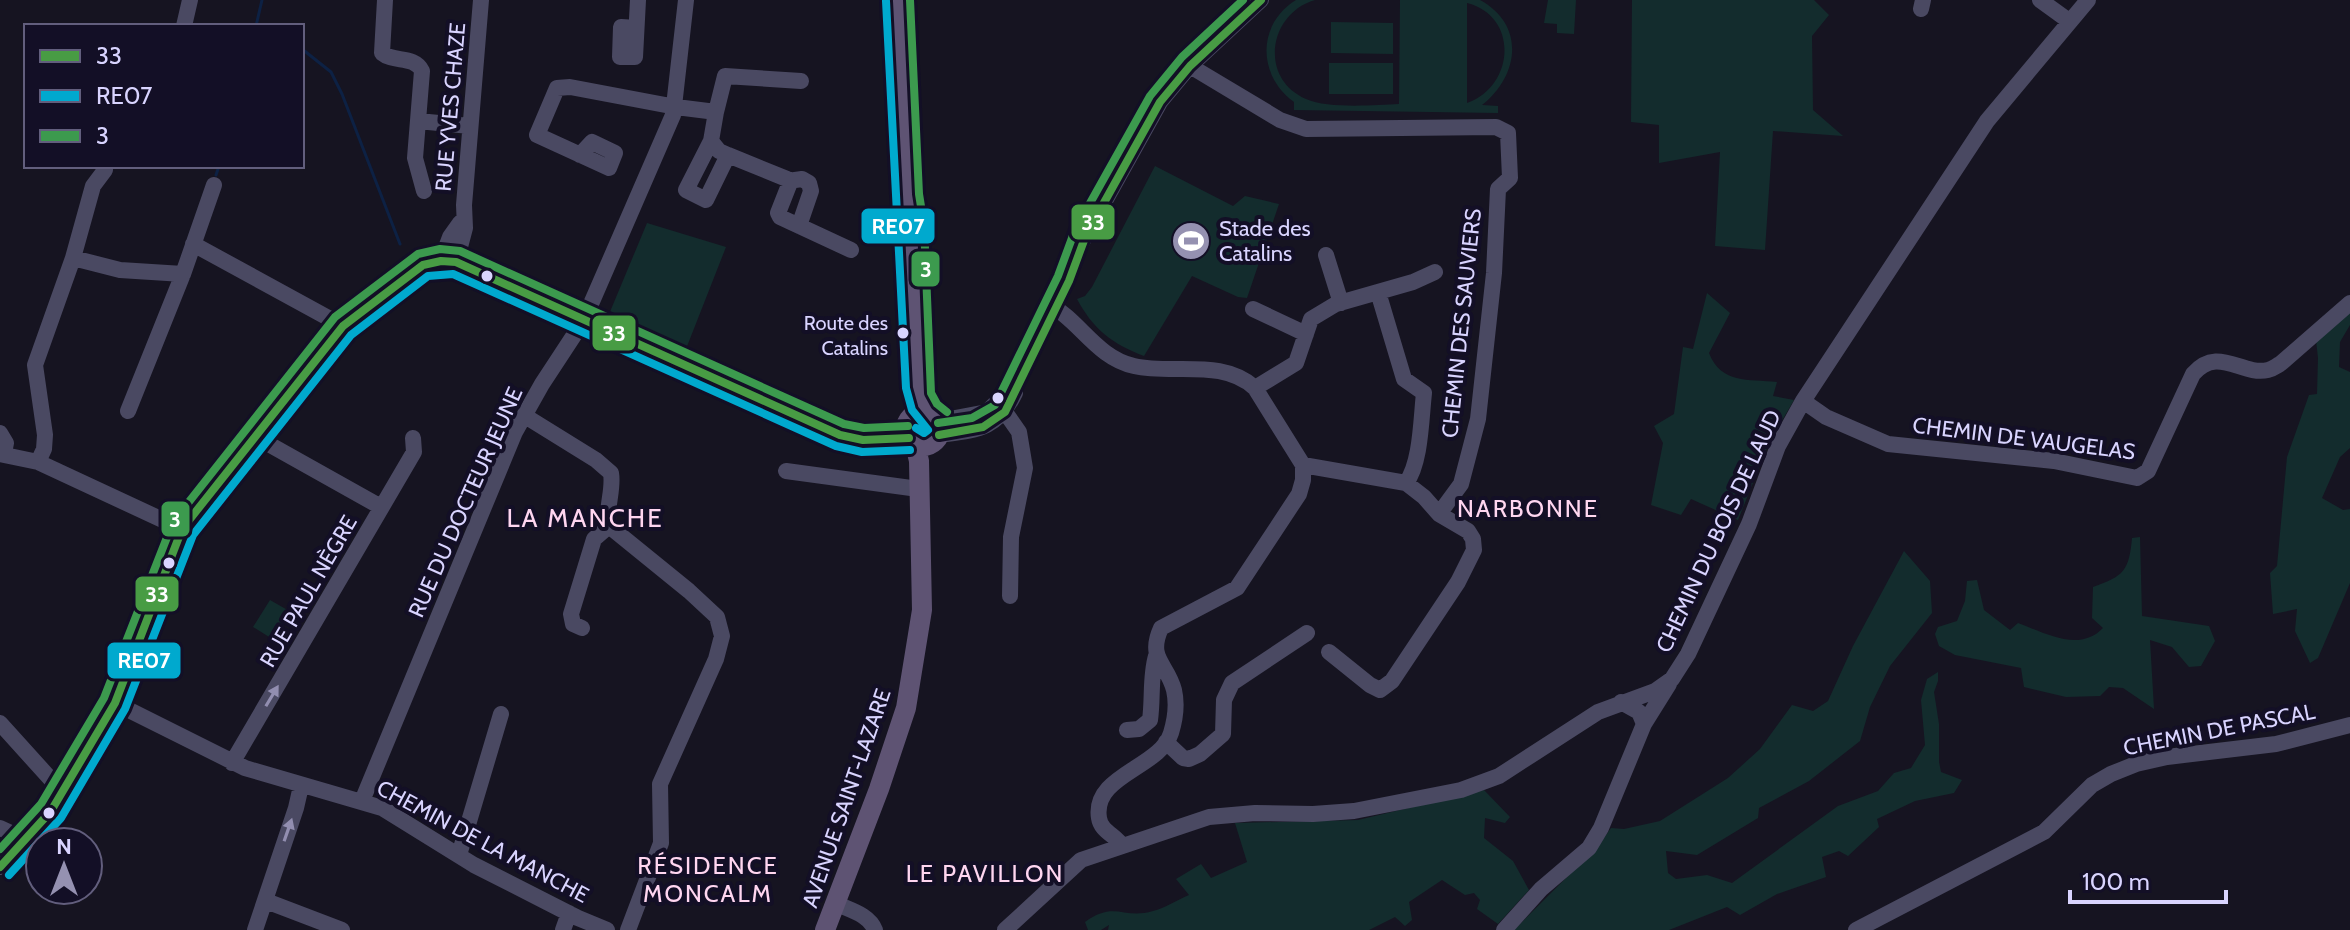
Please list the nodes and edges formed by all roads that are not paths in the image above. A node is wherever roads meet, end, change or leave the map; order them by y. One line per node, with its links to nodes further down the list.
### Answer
1 (190, 0): 11 (street)
2 (385, 0): 17 (street)
3 (481, 0): 18 (street, RUE YVES CHAZE)
4 (638, 0): 12 (street)
5 (686, 0): 15 (street, RUE DU DOCTEUR JEUNE)
6 (898, 0): 48 (main road, AVENUE SAINT-LAZARE)
7 (1261, 0): 13 (street)
8 (2040, 0): 10 (street)
9 (2088, 0): 10 (street, CHEMIN DU BOIS DE LAUD)
10 (2069, 21): 43 (street, CHEMIN DU BOIS DE LAUD)
11 (184, 24)
12 (636, 28)
13 (1190, 66): 37 (street); 60 (street, CHEMIN DES SAUVIERS)
14 (801, 81): 16 (street)
15 (676, 107): 16 (street); 20 (street); 39 (street, RUE DU DOCTEUR JEUNE)
16 (716, 112): 19 (street)
17 (418, 121): 18 (street); 25 (street)
18 (470, 126): 31 (street, RUE YVES CHAZE)
19 (711, 141): 21 (street); 21 (street)
20 (580, 155)
21 (728, 155): 23 (street)
22 (105, 170): 30 (street)
23 (788, 181): 26 (street); 26 (street)
24 (214, 185): 27 (street)
25 (424, 191)
26 (799, 226): 28 (street)
27 (193, 244): 33 (street); 40 (street)
28 (851, 250)
29 (1325, 255): 35 (street)
30 (73, 258): 33 (street); 54 (street)
31 (449, 261): 39 (street); 40 (street)
32 (1435, 272): 34 (street)
33 (183, 274): 44 (street)
34 (1378, 292): 35 (street); 57 (street)
35 (1341, 303): 41 (street)
36 (2350, 303): 43 (street, CHEMIN DE VAUGELAS)
37 (1052, 306): 42 (street); 45 (street); 47 (street)
38 (1253, 309): 41 (street)
39 (584, 320): 46 (street, RUE DU DOCTEUR JEUNE); 48 (street)
40 (343, 326): 51 (street)
41 (1306, 334): 42 (street)
42 (1255, 388): 55 (street)
43 (1803, 401): 68 (street, CHEMIN DU BOIS DE LAUD)
44 (128, 411)
45 (1005, 412): 47 (street); 49 (street)
46 (525, 416): 61 (street); 80 (street, RUE DU DOCTEUR JEUNE)
47 (989, 418): 48 (street); 49 (street)
48 (922, 430): 58 (main road, AVENUE SAINT-LAZARE)
49 (1019, 432): 63 (street)
50 (0, 433): 53 (street)
51 (256, 437): 59 (street); 62 (street)
52 (413, 438): 59 (street, RUE PAUL NÈGRE)
53 (2, 454): 54 (street)
54 (38, 462): 62 (street)
55 (1303, 465): 57 (street); 67 (street)
56 (786, 471): 58 (street)
57 (1406, 483): 60 (street)
58 (919, 491): 91 (main road, AVENUE SAINT-LAZARE)
59 (381, 507): 77 (street, RUE PAUL NÈGRE, one-way to 59)
60 (1439, 514): 66 (street)
61 (609, 526): 64 (street); 98 (street)
62 (182, 529): 70 (street)
63 (1010, 596)
64 (582, 628)
65 (1307, 633): 76 (street)
66 (1329, 652)
67 (1156, 656): 75 (street); 76 (street)
68 (1672, 679): 69 (street, CHEMIN DU BOIS DE LAUD); 73 (street)
69 (1621, 702): 73 (street); 86 (street, CHEMIN DU BOIS DE LAUD)
70 (115, 703): 77 (street, CHEMIN DE LA MANCHE); 79 (street)
71 (501, 714): 87 (street)
72 (0, 723): 79 (street)
73 (1644, 724): 101 (street)
74 (2350, 725): 102 (street, CHEMIN DE PASCAL)
75 (1127, 730)
76 (1166, 742): 83 (street)
77 (232, 763): 78 (street, CHEMIN DE LA MANCHE)
78 (301, 786): 80 (street, CHEMIN DE LA MANCHE); 90 (street, one-way to 78)
79 (64, 794): 81 (street)
80 (362, 801): 87 (street, CHEMIN DE LA MANCHE)
81 (38, 826)
82 (0, 828): 84 (street)
83 (1103, 829): 86 (street); 88 (street)
84 (24, 839)
85 (24, 842): 89 (street)
86 (1122, 846): 88 (street, CHEMIN DU BOIS DE LAUD)
87 (459, 855): 92 (street, CHEMIN DE LA MANCHE)
88 (1081, 860): 93 (street, CHEMIN DU BOIS DE LAUD)
89 (0, 867)
90 (266, 901): 94 (street); 95 (street)
91 (835, 903): 99 (main road, AVENUE SAINT-LAZARE); 100 (street)
92 (574, 920): 96 (street); 97 (street, CHEMIN DE LA MANCHE)
93 (1008, 929)
94 (255, 930)
95 (342, 930)
96 (563, 930)
97 (607, 930)
98 (628, 930)
99 (825, 930)
100 (875, 930)
101 (1504, 930)
102 (1856, 930)

